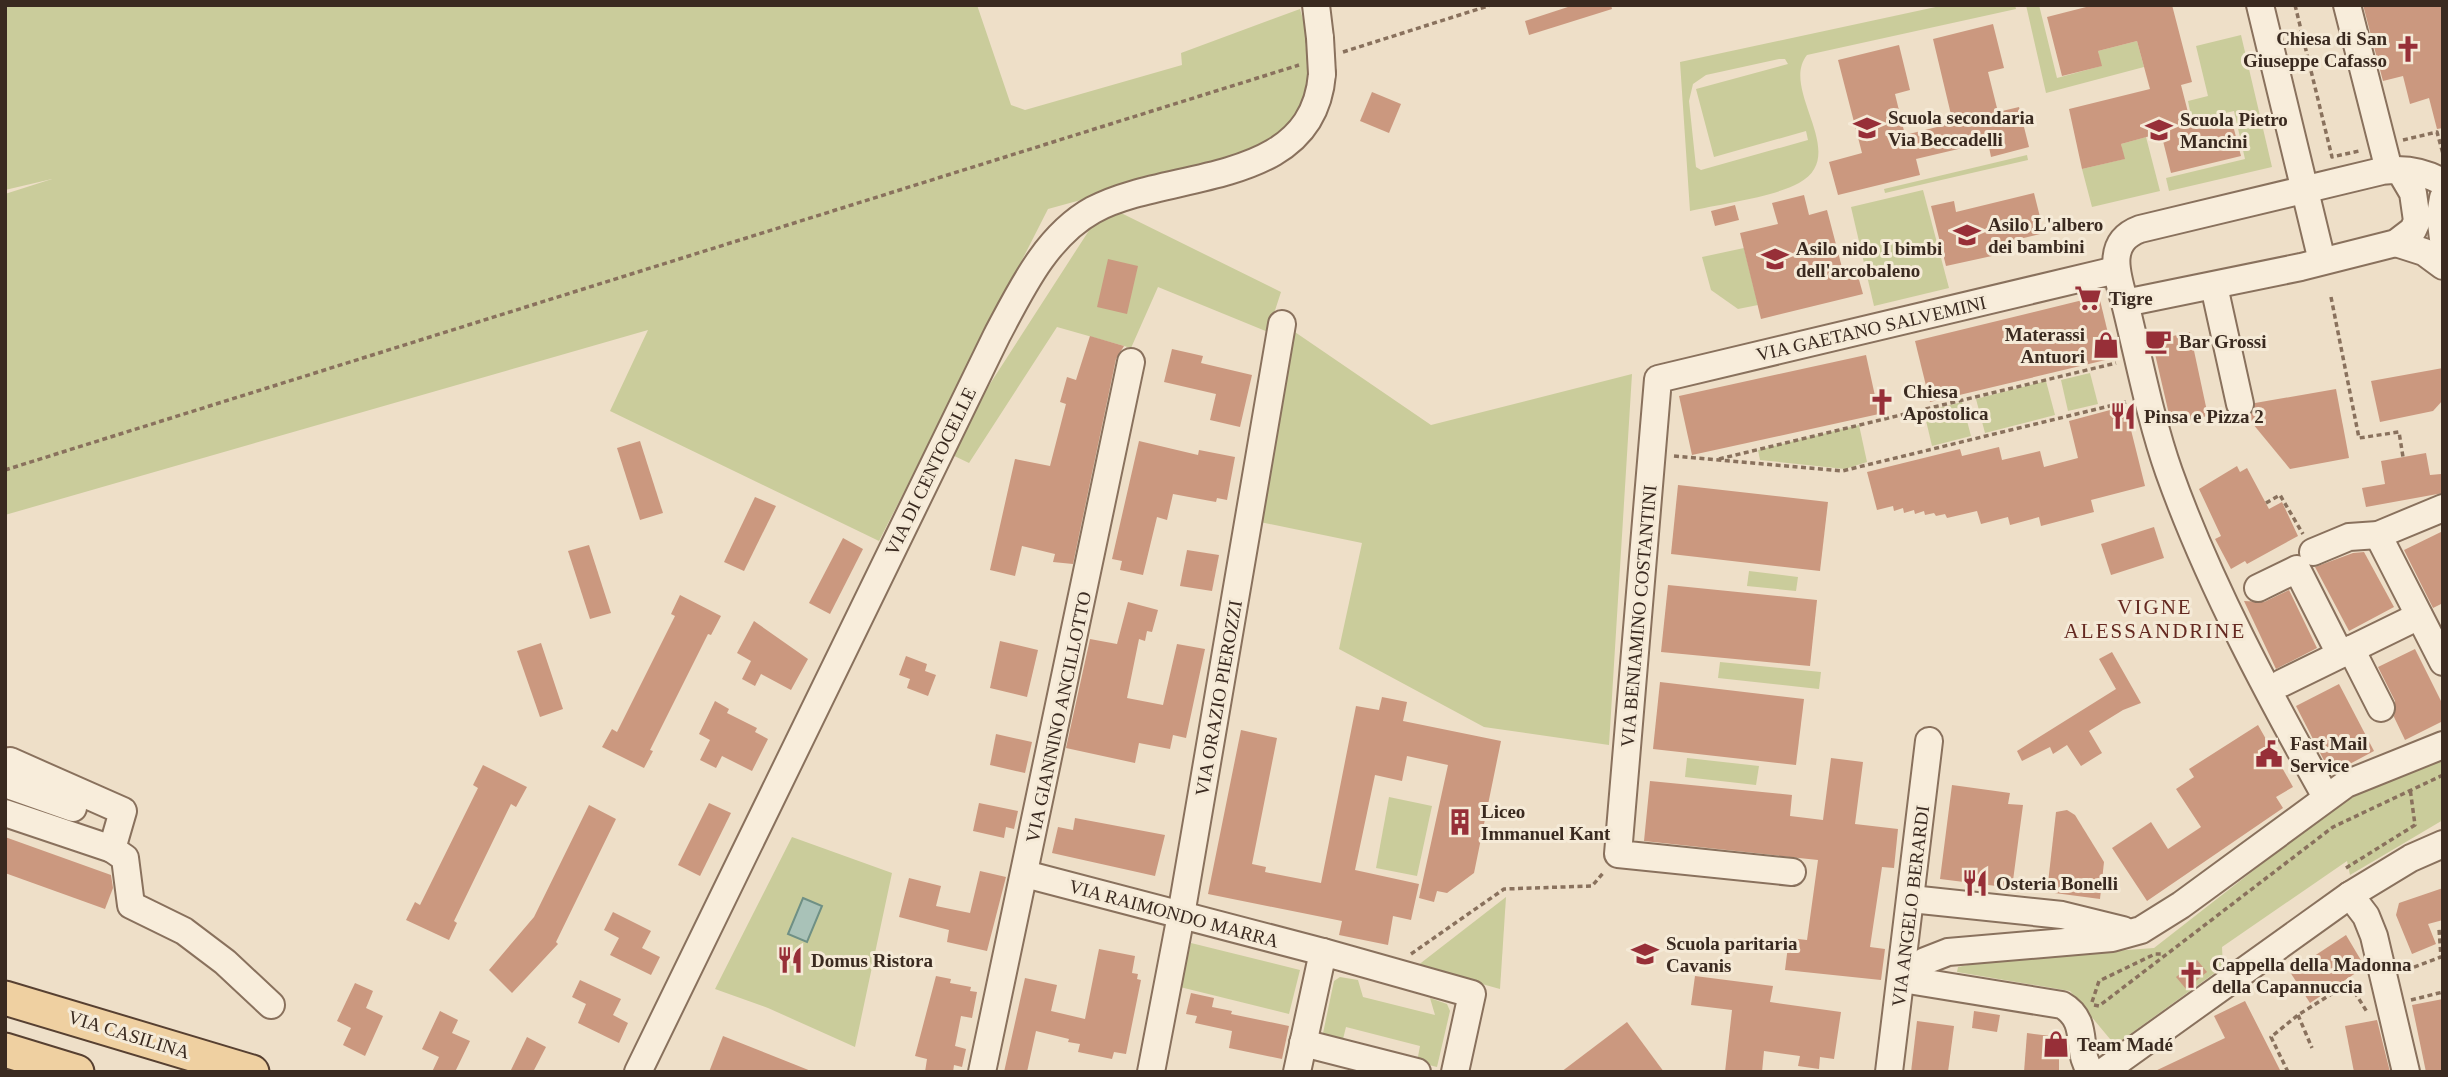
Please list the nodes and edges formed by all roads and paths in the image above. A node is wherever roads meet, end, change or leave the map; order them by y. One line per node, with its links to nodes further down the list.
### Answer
1 (1316, 5): 5 (street, VIA DI CENTOCELLE)
2 (1491, 5): 5 (path)
3 (2260, 5): 8 (street)
4 (2347, 5): 6 (street)
5 (1320, 57): 27 (path); 75 (street, VIA DI CENTOCELLE)
6 (2394, 170): 7 (street); 8 (street); 11 (street)
7 (2443, 182)
8 (2306, 190): 12 (street); 14 (street)
9 (2443, 198): 10 (street)
10 (2443, 239)
11 (2396, 243): 12 (street); 13 (street)
12 (2322, 261): 15 (street)
13 (2443, 266)
14 (2116, 270): 17 (street); 21 (street, VIA GAETANO SALVEMINI)
15 (2214, 286): 17 (street); 23 (street)
16 (2331, 297): 25 (path)
17 (2125, 303): 19 (street)
18 (1282, 324): 55 (street, VIA ORAZIO PIEROZZI)
19 (2127, 354): 26 (path); 43 (street)
20 (1131, 362): 52 (street, VIA GIANNINO ANCILLOTTO)
21 (1658, 379): 49 (street, VIA BENIAMINO COSTANTINI)
22 (2128, 401): 26 (path)
23 (2240, 404)
24 (1671, 456): 26 (path)
25 (2403, 457)
26 (1715, 460)
27 (5, 470)
28 (2266, 503): 31 (path)
29 (2443, 508): 30 (street)
30 (2378, 534): 31 (street); 33 (street)
31 (2314, 552)
32 (2258, 588): 34 (street)
33 (2419, 616): 34 (street); 35 (street)
34 (2346, 652): 36 (street); 37 (street)
35 (2443, 662)
36 (2283, 683)
37 (2381, 708)
38 (1929, 741): 54 (street, VIA ANGELO BERARDI)
39 (2443, 745): 43 (street)
40 (7, 772): 44 (street)
41 (2443, 775): 42 (path)
42 (2410, 788): 50 (path); 59 (path)
43 (2326, 796): 57 (street)
44 (77, 800): 46 (street); 48 (street)
45 (5, 813): 46 (street)
46 (63, 833): 48 (street)
47 (2443, 844): 53 (street)
48 (112, 849): 67 (street)
49 (1618, 854): 51 (street); 60 (path)
50 (2346, 868)
51 (1793, 872)
52 (1025, 874): 55 (street, VIA RAIMONDO MARRA); 76 (street, VIA GIANNINO ANCILLOTTO)
53 (2350, 895): 61 (street); 83 (street)
54 (1911, 899): 57 (street); 62 (street, VIA ANGELO BERARDI)
55 (1181, 915): 58 (street, VIA RAIMONDO MARRA); 77 (street, VIA ORAZIO PIEROZZI)
56 (2439, 929): 61 (path)
57 (2133, 933): 62 (street)
58 (1322, 952): 60 (street, VIA RAIMONDO MARRA); 70 (street)
59 (2166, 954): 66 (path); 66 (path)
60 (1388, 970): 80 (street, VIA RAIMONDO MARRA)
61 (2384, 977): 68 (street)
62 (1902, 979): 81 (street, VIA ANGELO BERARDI); 82 (street)
63 (2443, 992): 68 (path)
64 (5, 998): 74 (main road, VIA CASILINA)
65 (2084, 1002): 66 (path)
66 (2092, 1004)
67 (271, 1005)
68 (2391, 1006): 69 (path); 85 (street)
69 (2298, 1015): 71 (path); 84 (path)
70 (1303, 1044): 78 (street); 79 (street)
71 (2312, 1048)
72 (5, 1050): 73 (main road)
73 (77, 1072)
74 (252, 1072)
75 (638, 1072)
76 (982, 1072)
77 (1151, 1072)
78 (1297, 1072)
79 (1417, 1072)
80 (1455, 1072)
81 (1889, 1072)
82 (2092, 1072)
83 (2103, 1072)
84 (2288, 1072)
85 (2406, 1072)

